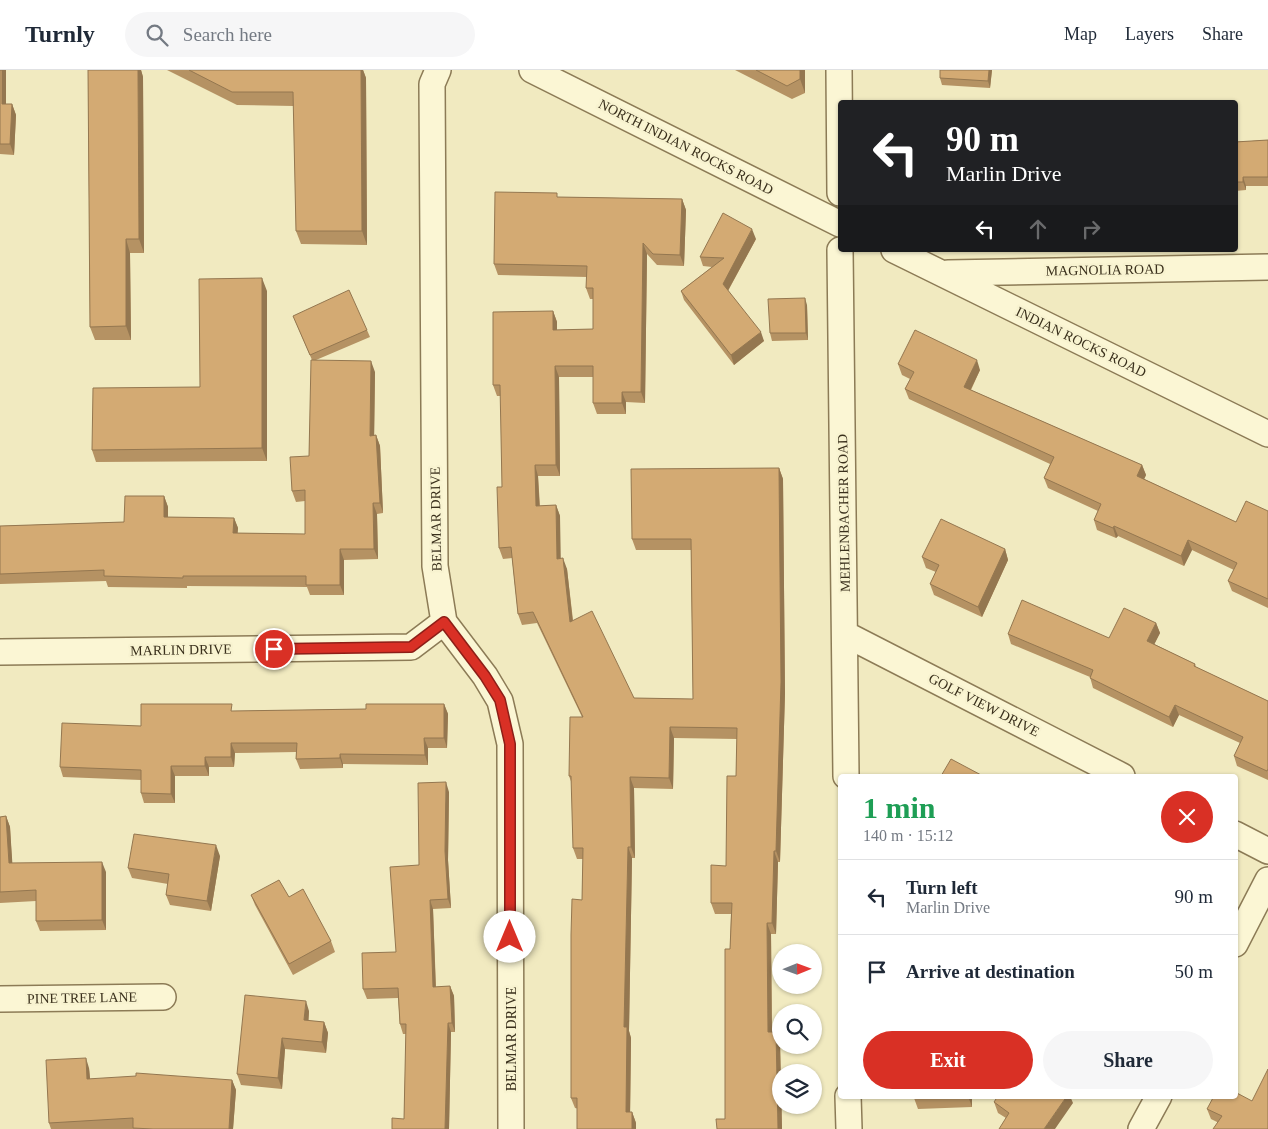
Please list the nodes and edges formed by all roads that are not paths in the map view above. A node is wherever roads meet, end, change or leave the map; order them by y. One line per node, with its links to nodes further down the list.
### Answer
1 (438, 70): 11 (street, BELMAR DRIVE)
2 (532, 70): 5 (street, NORTH INDIAN ROCKS ROAD)
3 (839, 70): 4 (street)
4 (839, 100)
5 (838, 223)
6 (840, 252): 12 (street, MEHLENBACHER ROAD)
7 (898, 252): 9 (street, INDIAN ROCKS ROAD)
8 (1268, 267): 9 (street, MAGNOLIA ROAD)
9 (942, 273): 10 (street, INDIAN ROCKS ROAD)
10 (1268, 434)
11 (444, 622): 13 (street, MARLIN DRIVE); 24 (street, BELMAR DRIVE)
12 (845, 634): 14 (street, MEHLENBACHER ROAD); 15 (street, GOLF VIEW DRIVE)
13 (0, 652)
14 (846, 774)
15 (1118, 774)
16 (1238, 836): 17 (street)
17 (1268, 851)
18 (1268, 880): 19 (street)
19 (1238, 938)
20 (163, 997): 21 (street, PINE TREE LANE)
21 (0, 999)
22 (848, 1099): 25 (street)
23 (1157, 1099): 26 (street)
24 (512, 1129)
25 (848, 1129)
26 (1141, 1129)

